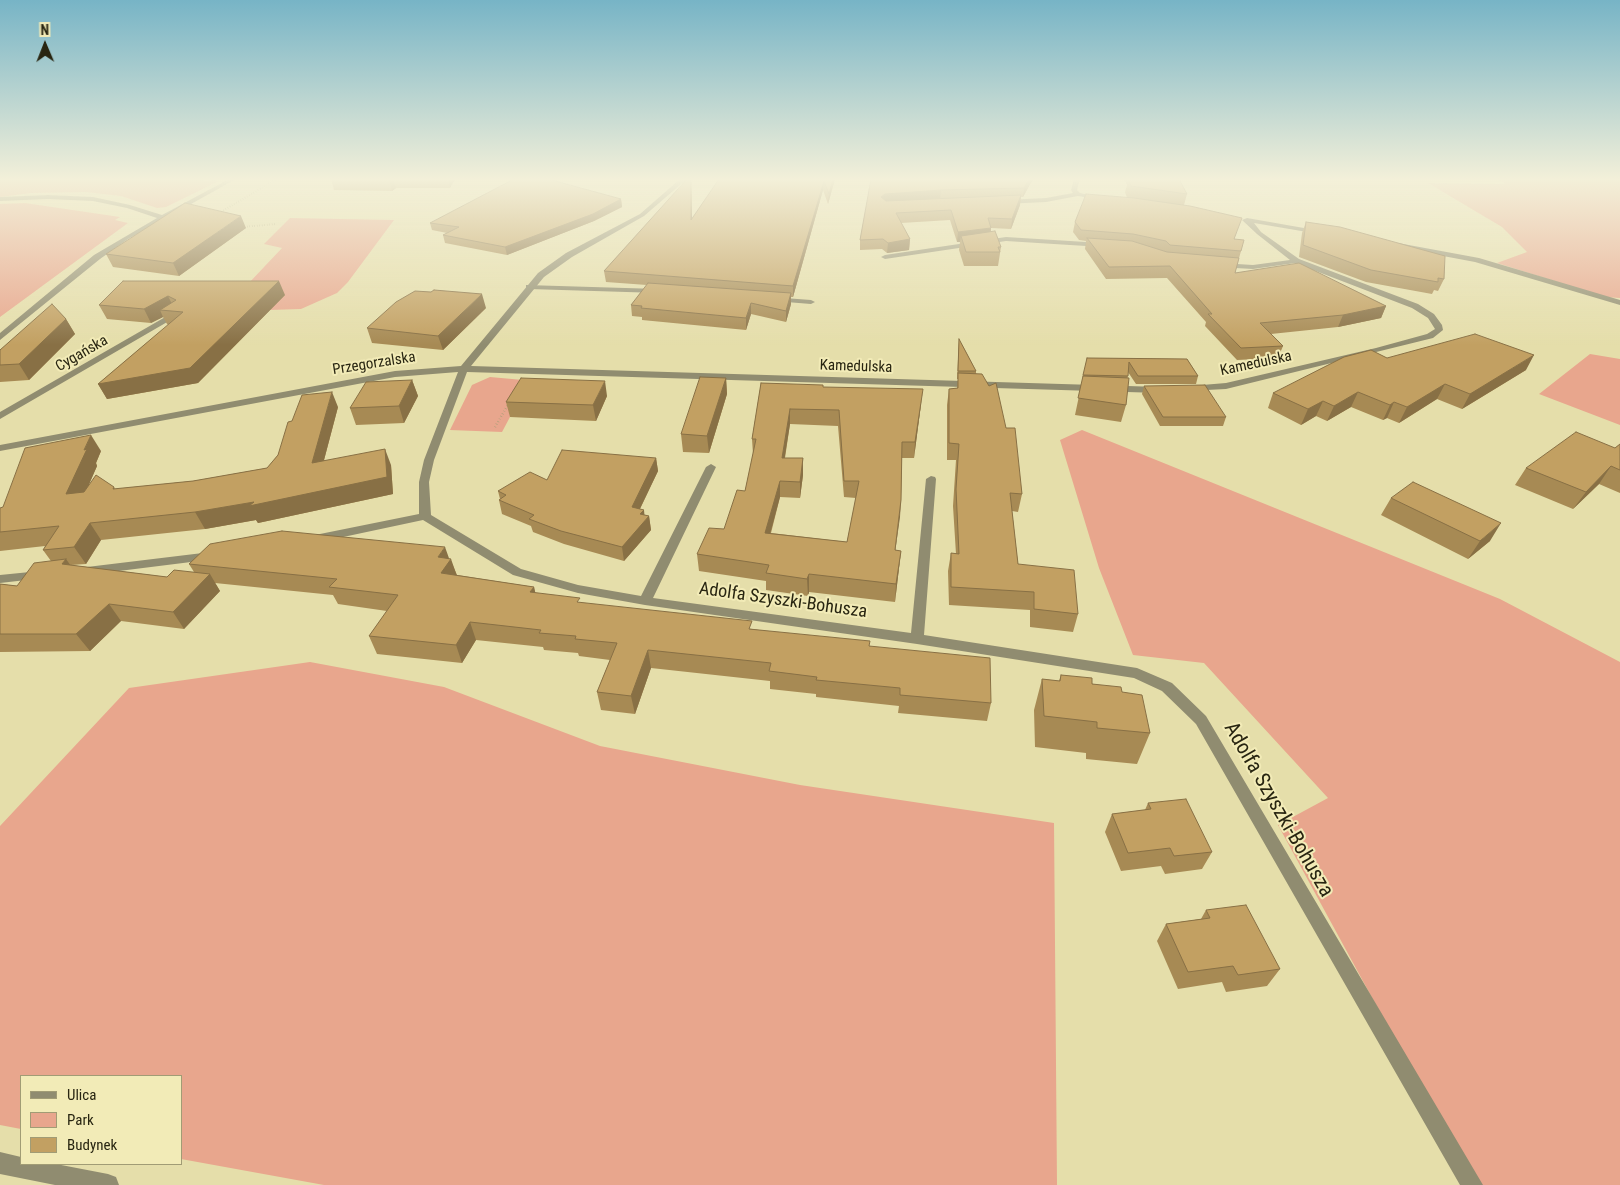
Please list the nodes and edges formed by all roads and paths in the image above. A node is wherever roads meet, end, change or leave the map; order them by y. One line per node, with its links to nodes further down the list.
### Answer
1 (134, 234): 15 (street)
2 (607, 234): 9 (street)
3 (1261, 234): 7 (street, Kamedulska)
4 (1392, 244): 13 (street)
5 (1111, 246): 6 (street)
6 (885, 256)
7 (1296, 261): 8 (street); 17 (street, Kamedulska)
8 (1210, 264)
9 (529, 287): 10 (street); 16 (street)
10 (664, 291)
11 (762, 298): 12 (street)
12 (811, 302)
13 (1620, 303)
14 (177, 314): 18 (street, Cygańska)
15 (0, 337)
16 (464, 369): 17 (street, Kamedulska); 20 (street, Przegorzalska); 23 (street)
17 (530, 371): 19 (path)
18 (0, 416)
19 (495, 427)
20 (2, 450)
21 (711, 468): 29 (street)
22 (931, 479): 30 (street)
23 (425, 516): 24 (street); 29 (street, Adolfa Szyszki-Bohusza)
24 (299, 542)
25 (221, 555): 26 (street)
26 (75, 572)
27 (56, 574): 28 (street)
28 (0, 579)
29 (645, 601): 30 (street, Adolfa Szyszki-Bohusza)
30 (917, 639): 33 (street, Adolfa Szyszki-Bohusza)
31 (0, 1163): 32 (street)
32 (108, 1185)
33 (1472, 1185)

